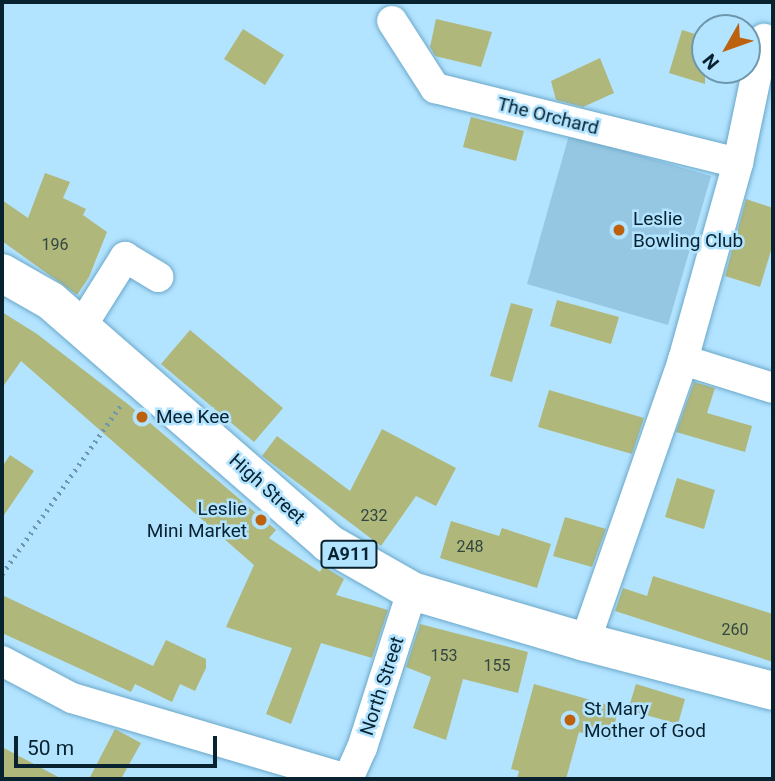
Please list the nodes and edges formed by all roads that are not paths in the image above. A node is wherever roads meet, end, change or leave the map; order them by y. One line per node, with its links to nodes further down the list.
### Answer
1 (392, 21): 3 (street, The Orchard)
2 (764, 39): 3 (street)
3 (738, 163): 7 (street)
4 (2, 273): 6 (main road, High Street / A911)
5 (158, 277): 6 (street)
6 (81, 327): 9 (main road, High Street / A911)
7 (683, 360): 8 (street); 10 (street)
8 (773, 388)
9 (412, 591): 10 (main road, High Street / A911); 13 (street, North Street)
10 (585, 642): 12 (main road, High Street / A911)
11 (2, 661): 13 (street)
12 (773, 691)
13 (348, 779)

